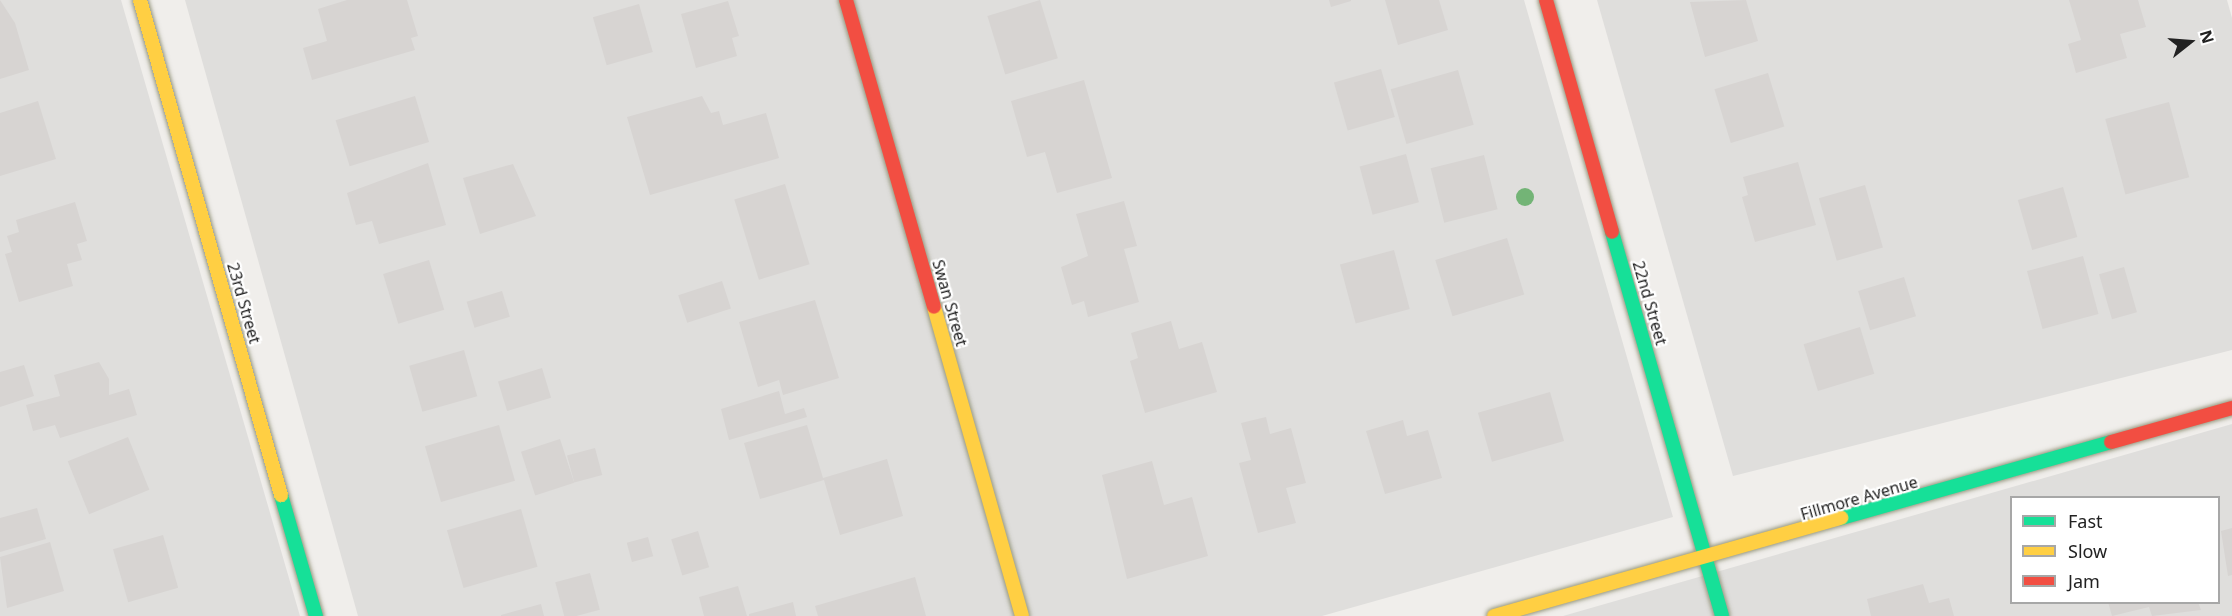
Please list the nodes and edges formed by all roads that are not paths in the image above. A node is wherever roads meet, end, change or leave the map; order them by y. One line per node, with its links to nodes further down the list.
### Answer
1 (140, 0): 6 (street, 23rd Street)
2 (846, 0): 7 (street, Swan Street)
3 (1546, 0): 5 (street, 22nd Street)
4 (2232, 408): 5 (street, Fillmore Avenue)
5 (1705, 559): 8 (street, Fillmore Avenue); 9 (street, 22nd Street)
6 (316, 616)
7 (1022, 616)
8 (1494, 616)
9 (1722, 616)

